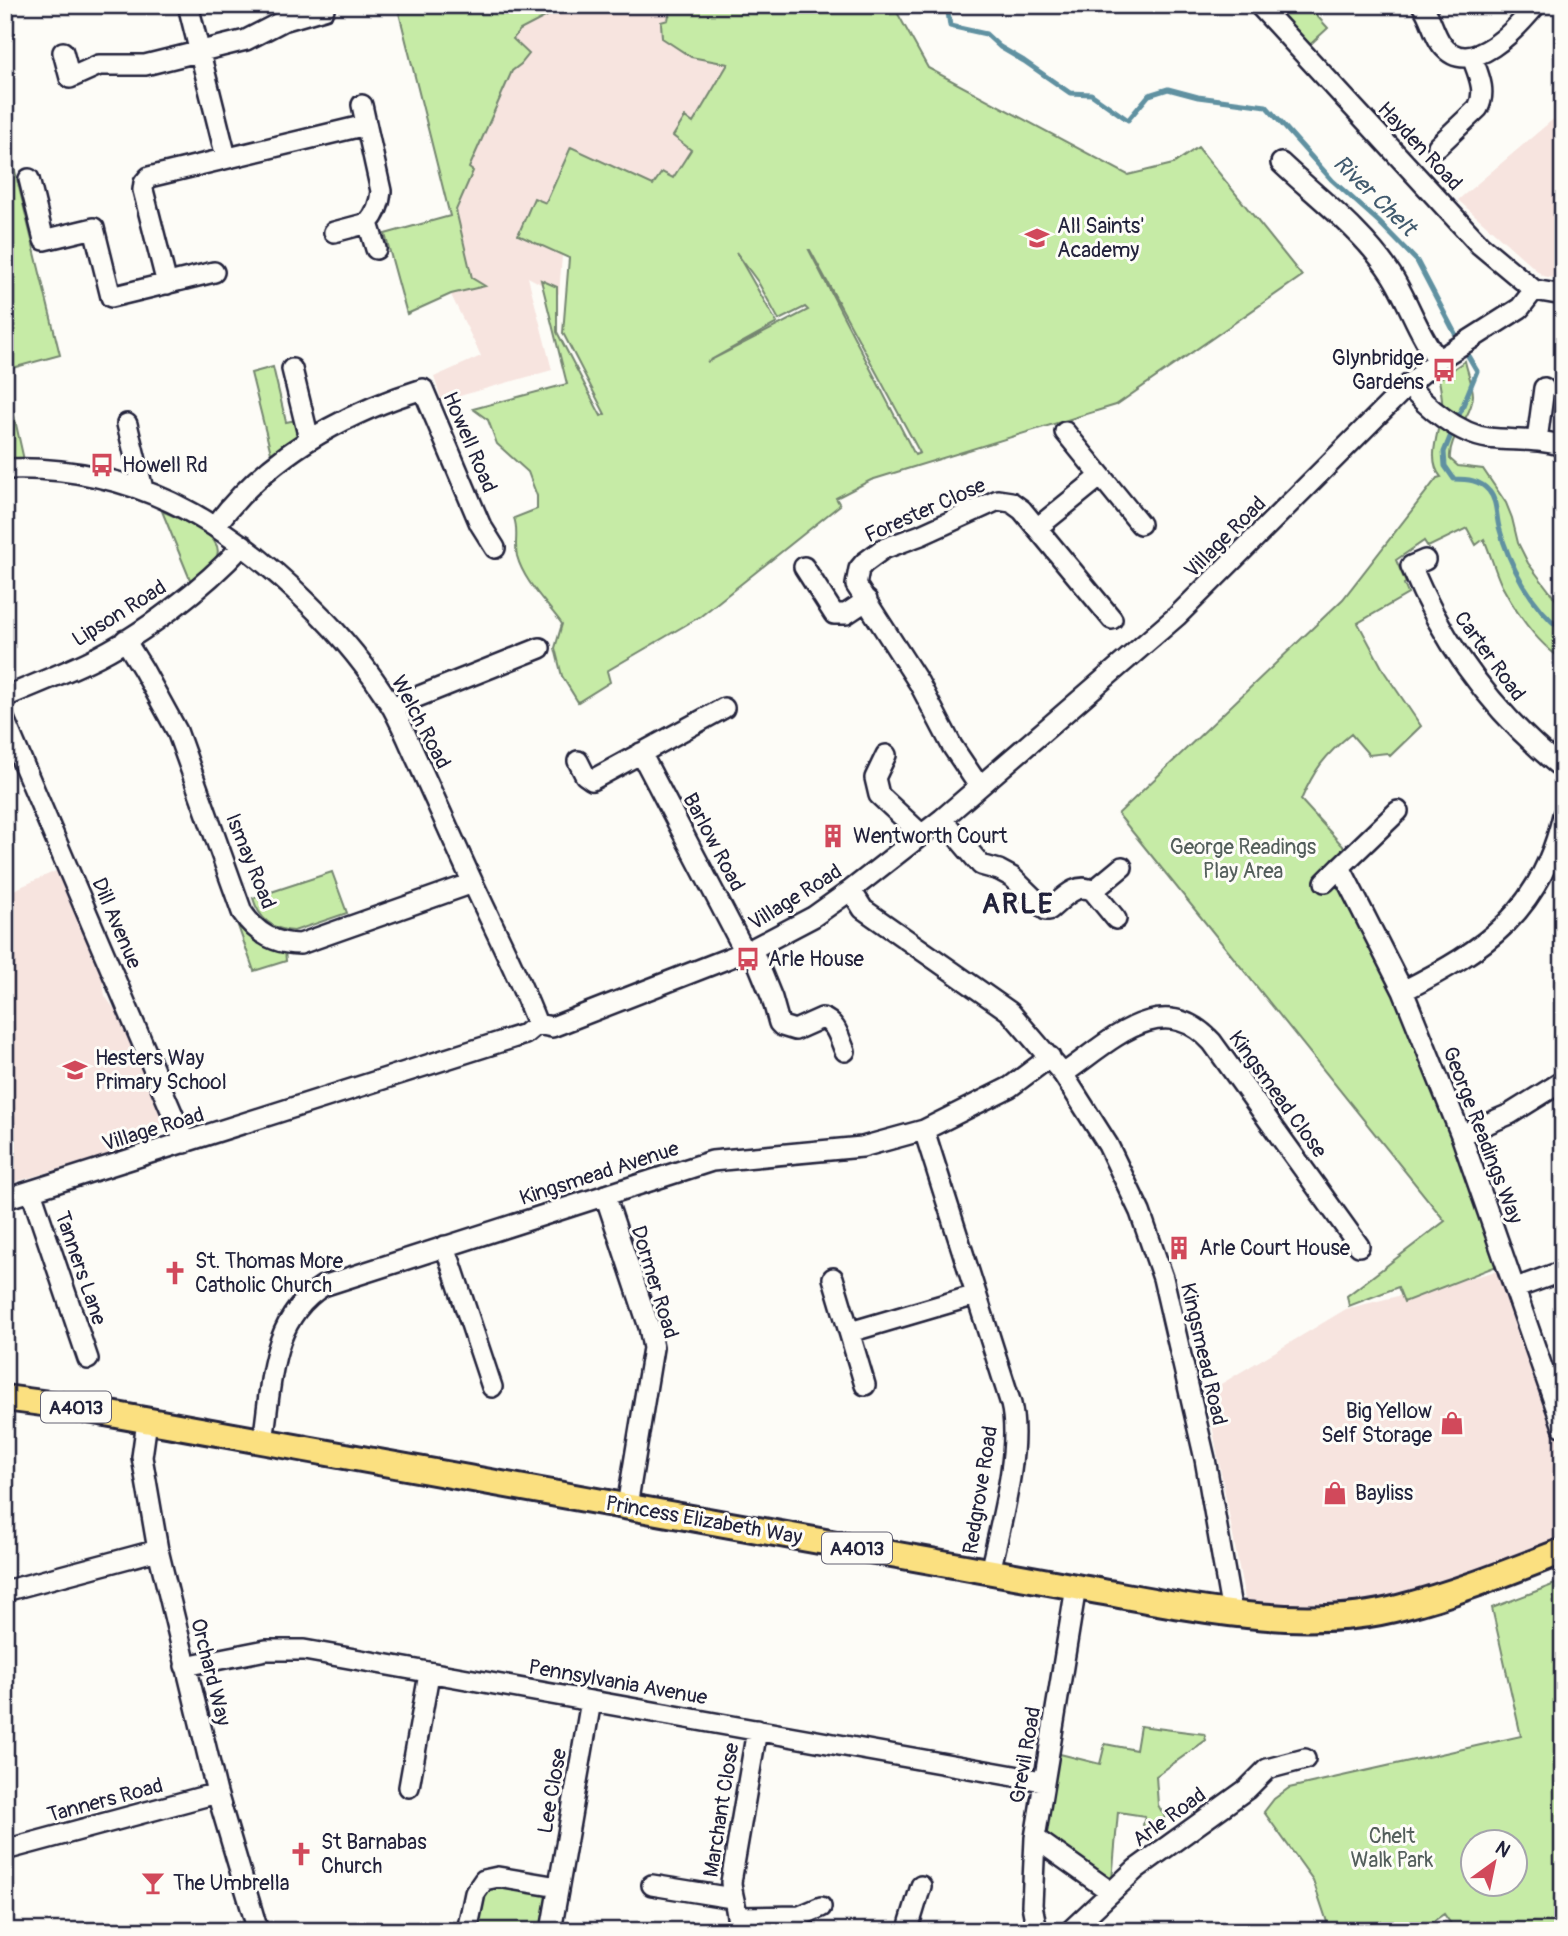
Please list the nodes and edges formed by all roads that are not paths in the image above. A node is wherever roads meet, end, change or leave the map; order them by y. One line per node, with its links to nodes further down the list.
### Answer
1 (188, 5): 6 (street)
2 (1259, 5): 20 (street, Hayden Road)
3 (1422, 5): 8 (street)
4 (1536, 5): 8 (street)
5 (329, 10): 6 (street)
6 (199, 50): 7 (street); 12 (street)
7 (63, 52)
8 (1472, 57): 11 (street)
9 (362, 105): 10 (street)
10 (366, 125): 12 (street); 15 (street)
11 (1438, 146)
12 (226, 157): 19 (street)
13 (1281, 163): 22 (street)
14 (29, 179): 19 (street)
15 (368, 223): 16 (street); 17 (street)
16 (334, 232)
17 (376, 249)
18 (214, 272): 19 (street)
19 (166, 284)
20 (1534, 289): 21 (street, Hayden Road); 22 (street, Village Road)
21 (1563, 295)
22 (1443, 356): 24 (street, Village Road)
23 (292, 369): 28 (street)
24 (1408, 385): 29 (street); 53 (street, Village Road)
25 (1544, 387): 29 (street)
26 (127, 424): 33 (street)
27 (1065, 432): 32 (street)
28 (309, 439): 35 (street, Howell Road); 38 (street, Howell Road)
29 (1537, 440): 30 (street)
30 (1563, 446)
31 (5, 470): 33 (street, Welch Road)
32 (1101, 476): 34 (street); 36 (street)
33 (143, 489): 35 (street, Welch Road)
34 (1140, 524)
35 (216, 525): 37 (street, Welch Road)
36 (1037, 528): 41 (street, Forester Close); 42 (street, Forester Close)
37 (243, 545): 43 (street, Lipson Road); 46 (street, Welch Road)
38 (495, 548)
39 (1425, 560): 52 (street, Carter Road)
40 (804, 567): 41 (street)
41 (867, 600): 53 (street, Forester Close)
42 (1112, 620)
43 (125, 640): 45 (street, Lipson Road); 61 (street, Ismay Road)
44 (540, 648): 46 (street)
45 (5, 697)
46 (392, 707): 61 (street, Welch Road)
47 (724, 708): 49 (street)
48 (5, 721): 74 (street, Dill Avenue)
49 (641, 754): 51 (street); 65 (street, Barlow Road)
50 (886, 755): 57 (street)
51 (578, 761)
52 (1563, 769)
53 (979, 786): 56 (street, Village Road)
54 (1398, 811): 59 (street)
55 (1563, 815): 66 (street)
56 (942, 819): 57 (street, Village Road); 63 (street)
57 (922, 835): 62 (street, Village Road)
58 (1122, 867): 63 (street)
59 (1340, 867): 60 (street); 66 (street, George Readings Way)
60 (1325, 882)
61 (473, 883): 67 (street, Welch Road)
62 (851, 890): 65 (street, Village Road); 69 (street, Kingsmead Road)
63 (1093, 891): 64 (street)
64 (1116, 919)
65 (748, 951): 67 (street, Village Road); 68 (street, Barlow Road)
66 (1403, 991): 73 (street, George Readings Way)
67 (537, 1024): 74 (street, Village Road)
68 (845, 1051)
69 (1050, 1057): 70 (street, Kingsmead Road); 72 (street, Kingsmead Avenue)
70 (1063, 1074): 79 (street, Kingsmead Close); 98 (street, Kingsmead Road)
71 (1563, 1081): 73 (street)
72 (924, 1130): 76 (street, Kingsmead Avenue); 83 (street, Redgrove Road)
73 (1461, 1135): 82 (street, George Readings Way)
74 (185, 1143): 75 (street, Village Road)
75 (31, 1191): 77 (street, Village Road); 85 (street, Tanners Lane)
76 (605, 1195): 78 (street, Kingsmead Avenue); 92 (street, Dormer Road)
77 (5, 1199)
78 (445, 1246): 87 (street); 91 (street, Kingsmead Avenue)
79 (1359, 1246)
80 (1563, 1271): 82 (street)
81 (833, 1278): 84 (street)
82 (1516, 1288): 90 (street, George Readings Way)
83 (976, 1295): 84 (street); 95 (street, Redgrove Road)
84 (850, 1332): 86 (street)
85 (88, 1359)
86 (865, 1385)
87 (492, 1387)
88 (5, 1398): 89 (main road, Princess Elizabeth Way / A4013)
89 (147, 1421): 91 (main road, Princess Elizabeth Way / A4013); 93 (street, Orchard Way)
90 (1562, 1421)
91 (263, 1441): 92 (main road, Princess Elizabeth Way / A4013)
92 (627, 1506): 95 (main road, Princess Elizabeth Way / A4013)
93 (158, 1550): 97 (street); 99 (street, Orchard Way)
94 (1563, 1551): 98 (main road, Princess Elizabeth Way / A4013)
95 (990, 1572): 96 (main road, Princess Elizabeth Way / A4013)
96 (1076, 1587): 98 (main road, Princess Elizabeth Way / A4013); 104 (street, Grevil Road)
97 (5, 1591)
98 (1232, 1613)
99 (185, 1666): 100 (street, Pennsylvania Avenue); 106 (street, Orchard Way)
100 (429, 1674): 101 (street, Pennsylvania Avenue); 105 (street)
101 (591, 1701): 102 (street, Pennsylvania Avenue); 111 (street, Lee Close)
102 (757, 1730): 104 (street, Pennsylvania Avenue); 114 (street, Marchant Close)
103 (1305, 1759): 112 (street, Arle Road)
104 (1042, 1781): 107 (street, Grevil Road)
105 (409, 1787)
106 (217, 1793): 108 (street, Tanners Road); 115 (street, Orchard Way)
107 (1035, 1838): 112 (street); 119 (street, Grevil Road)
108 (5, 1850)
109 (652, 1885): 114 (street, Marchant Close)
110 (920, 1886): 118 (street)
111 (558, 1888): 116 (street); 117 (street, Lee Close)
112 (1111, 1892): 120 (street, Arle Road)
113 (821, 1907): 114 (street, Marchant Close)
114 (736, 1915)
115 (258, 1931)
116 (467, 1931)
117 (551, 1931)
118 (911, 1931)
119 (1037, 1931)
120 (1070, 1931)

